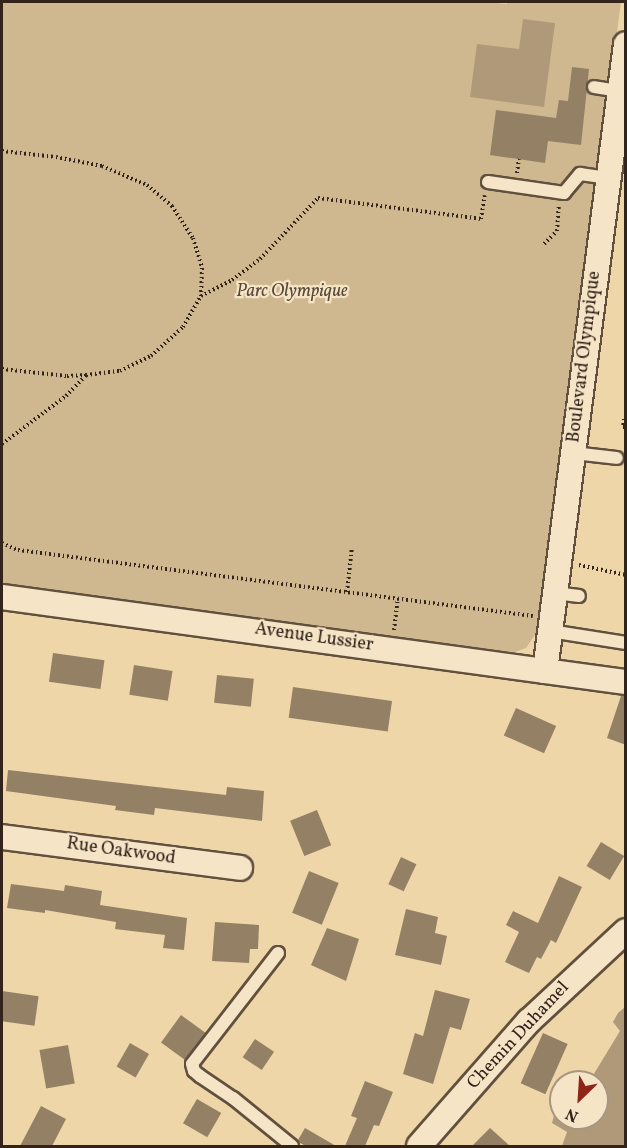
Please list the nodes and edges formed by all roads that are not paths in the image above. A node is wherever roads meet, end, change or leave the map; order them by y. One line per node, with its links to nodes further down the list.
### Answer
1 (626, 44): 3 (street, Boulevard Olympique)
2 (594, 87): 3 (lane)
3 (619, 91): 4 (street, Boulevard Olympique)
4 (620, 130): 5 (street, Boulevard Olympique)
5 (608, 178): 6 (lane); 7 (street, Boulevard Olympique)
6 (488, 182)
7 (573, 453): 8 (lane); 9 (street, Boulevard Olympique)
8 (617, 458)
9 (555, 593): 10 (lane); 12 (street, Boulevard Olympique)
10 (579, 596)
11 (2, 597): 14 (street, Avenue Lussier)
12 (545, 624): 13 (lane); 14 (street, Boulevard Olympique)
13 (626, 643)
14 (545, 670): 15 (street, Avenue Lussier)
15 (626, 682)
16 (2, 837): 17 (street, Rue Oakwood)
17 (240, 868)
18 (626, 930): 21 (street, Chemin Duhamel)
19 (278, 952): 20 (lane)
20 (292, 1146)
21 (419, 1146)

